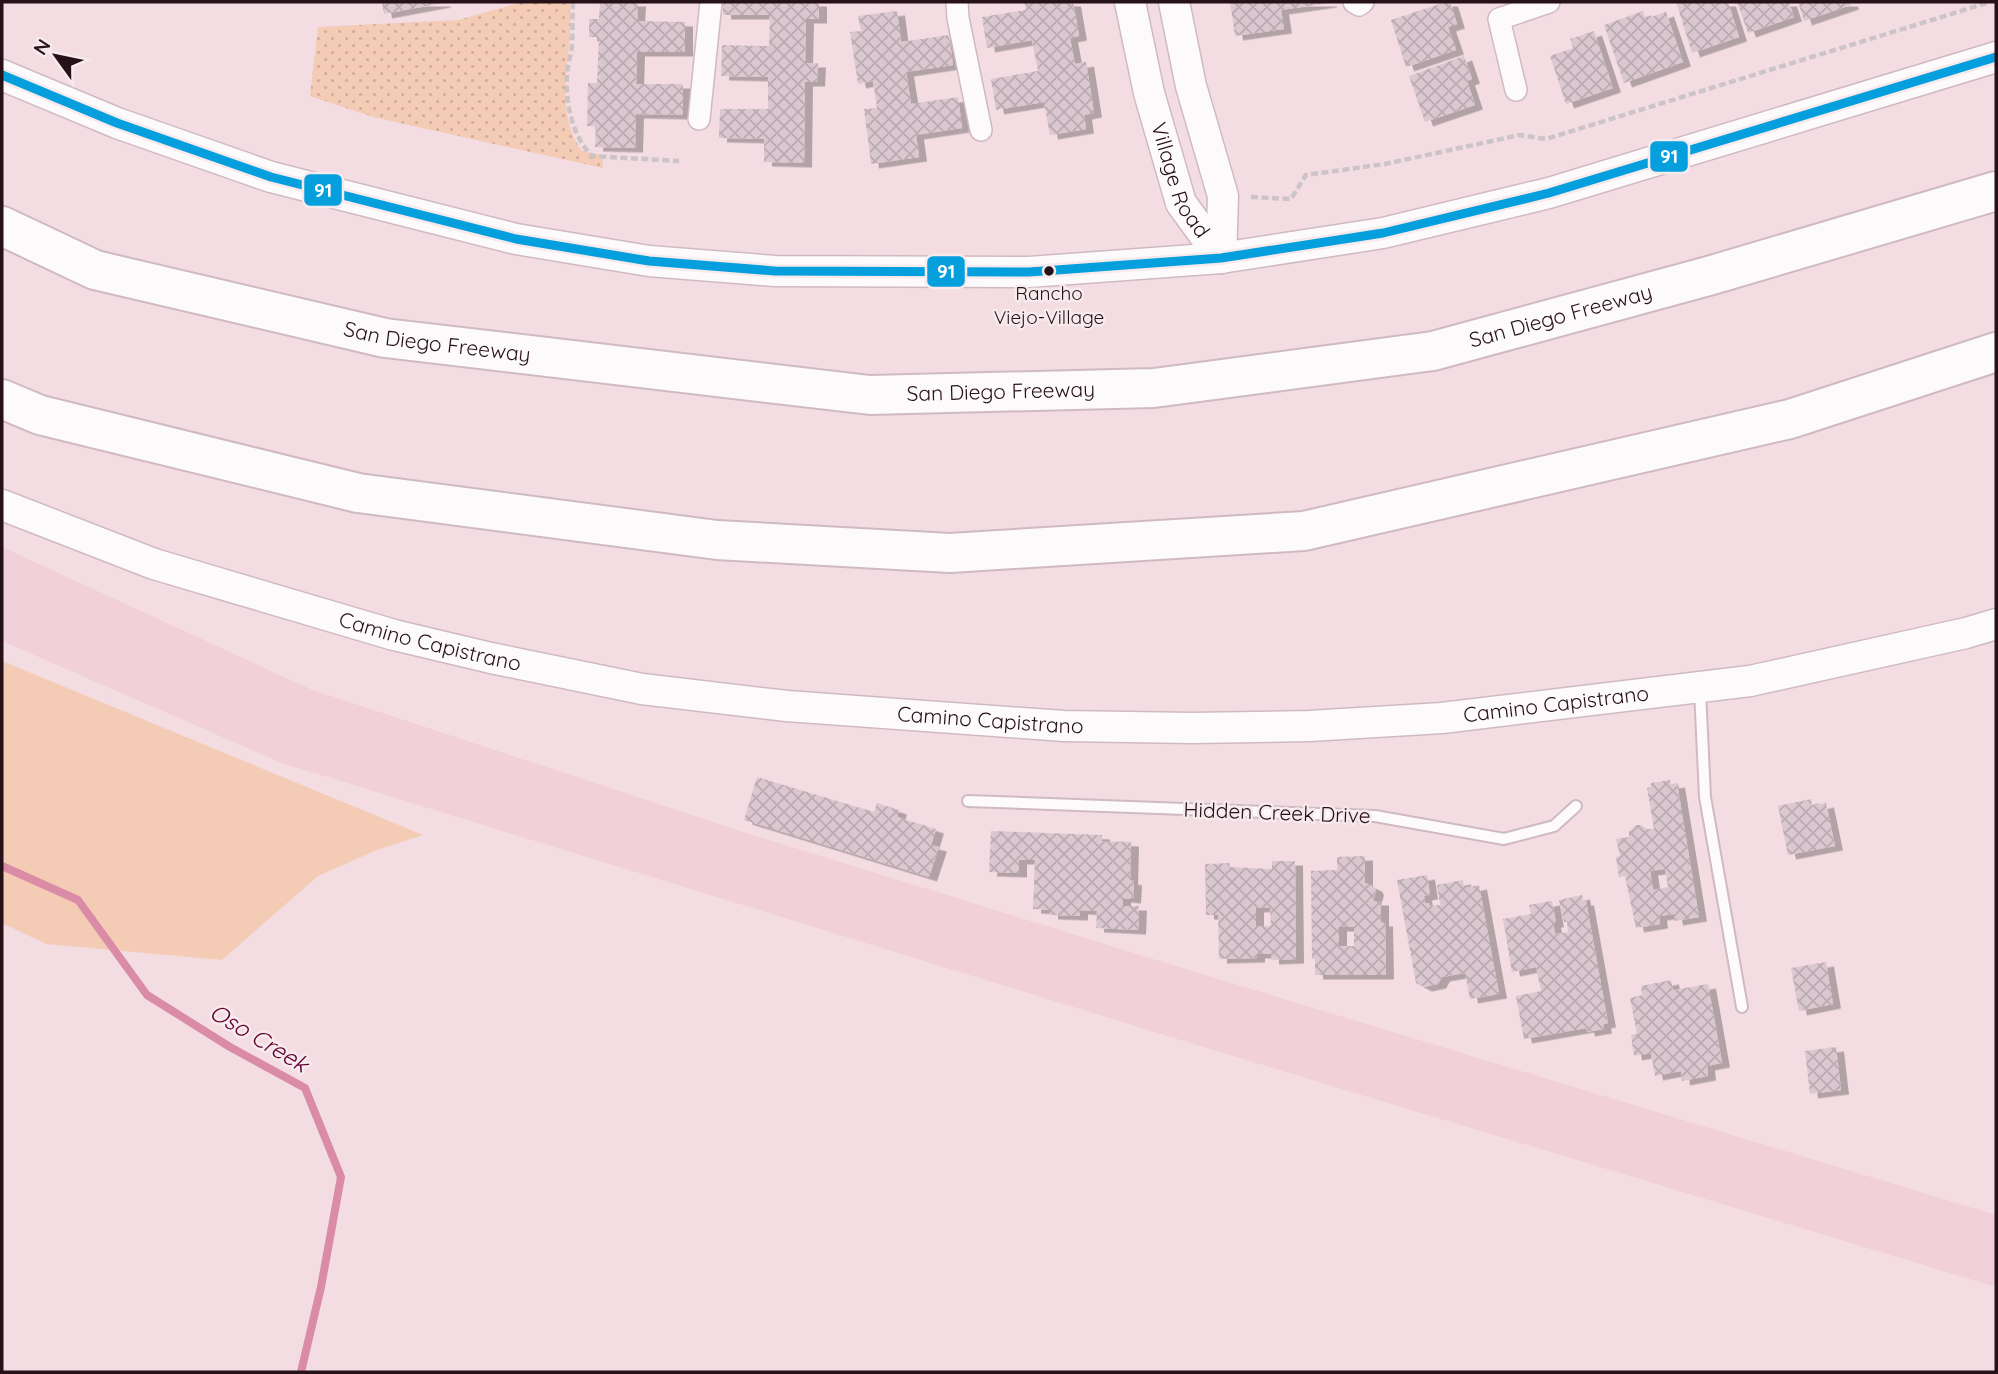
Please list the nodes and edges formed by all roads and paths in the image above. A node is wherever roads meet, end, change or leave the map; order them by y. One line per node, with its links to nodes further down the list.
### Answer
1 (573, 2): 15 (path)
2 (711, 2): 13 (street)
3 (957, 2): 14 (street)
4 (1130, 2): 19 (street, Village Road)
5 (1174, 2): 17 (street, Village Road)
6 (1354, 2): 7 (street)
7 (1363, 2)
8 (1549, 2): 12 (street)
9 (1990, 2): 17 (path)
10 (1996, 57): 19 (street)
11 (2, 75): 19 (street)
12 (1516, 90)
13 (699, 119)
14 (981, 130)
15 (679, 161)
16 (1996, 191): 18 (highway, San Diego Freeway)
17 (1223, 196): 19 (street, Village Road)
18 (2, 226)
19 (1221, 258)
20 (1996, 352): 21 (highway)
21 (2, 399)
22 (2, 505): 24 (street, Camino Capistrano)
23 (1996, 624): 24 (street, Camino Capistrano)
24 (1700, 687): 27 (lane)
25 (968, 801): 26 (lane, Hidden Creek Drive)
26 (1576, 806)
27 (1742, 1007)

